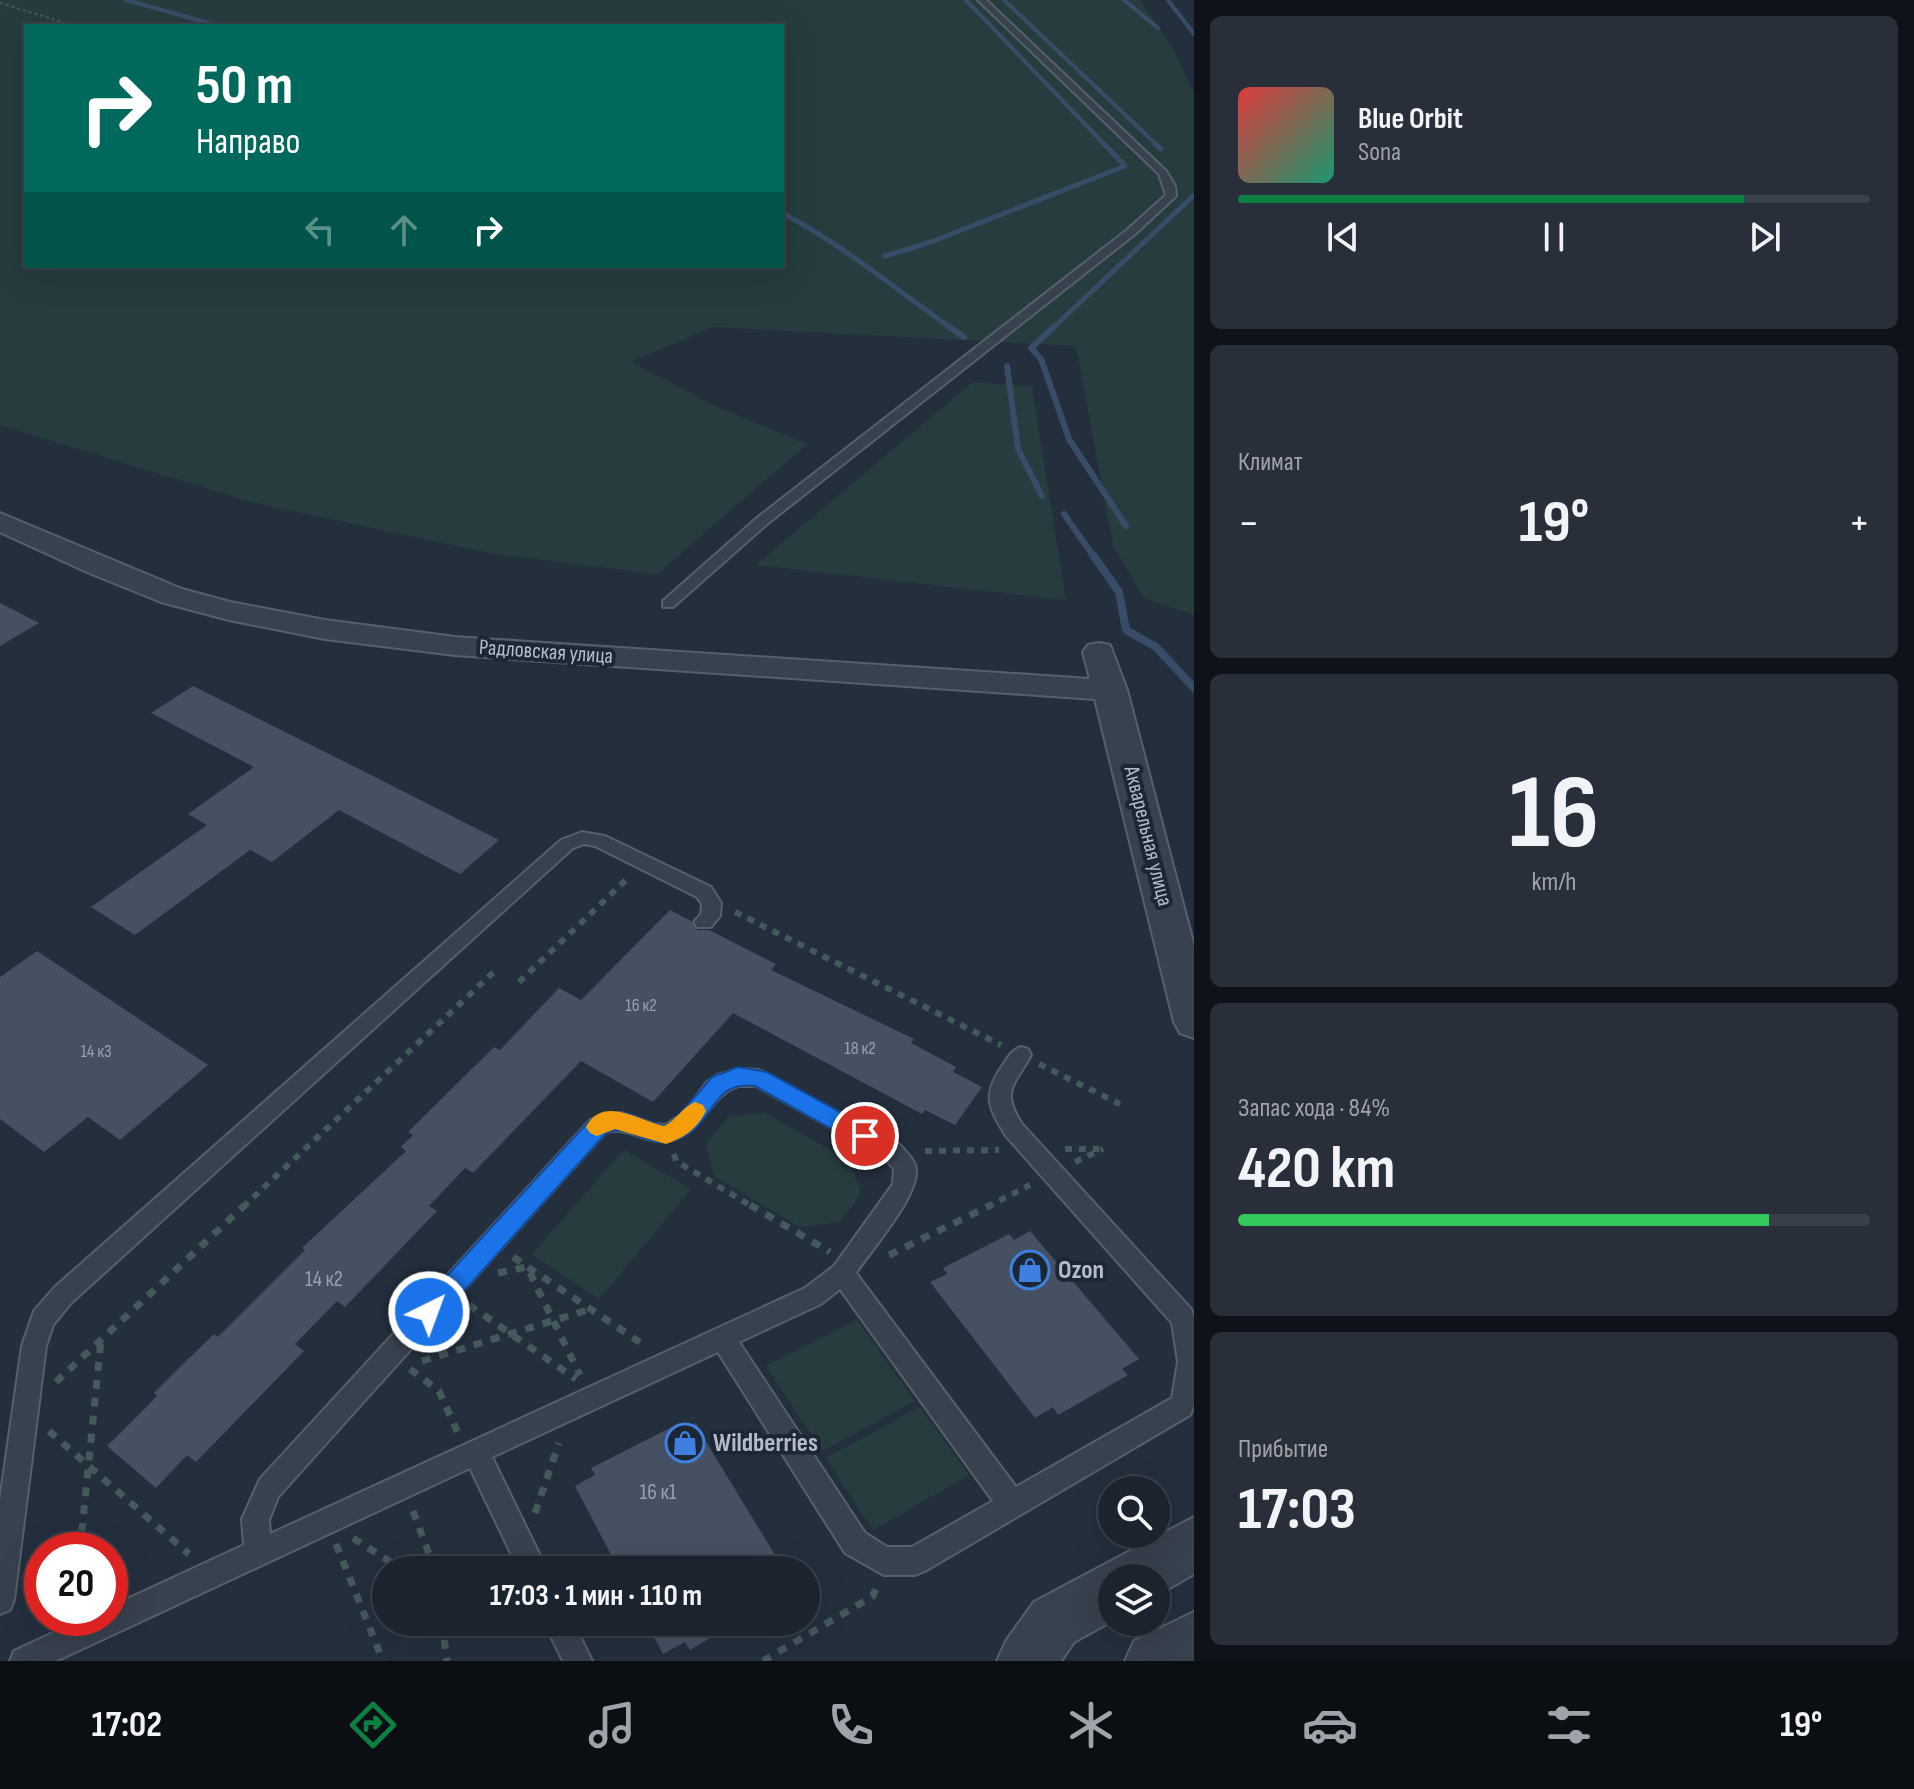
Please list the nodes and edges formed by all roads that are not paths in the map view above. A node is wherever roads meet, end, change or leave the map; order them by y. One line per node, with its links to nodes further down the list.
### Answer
1 (982, 0): 3 (lane)
2 (0, 521): 5 (street, Радловская улица)
3 (668, 604)
4 (1099, 652): 5 (street, Акварельная улица)
5 (1111, 690): 7 (street, Акварельная улица)
6 (708, 913): 18 (lane)
7 (1194, 1022)
8 (1021, 1055): 12 (lane)
9 (846, 1268): 10 (lane); 12 (lane); 14 (lane)
10 (723, 1338): 11 (lane); 12 (lane)
11 (472, 1454): 14 (lane); 15 (lane)
12 (1012, 1504)
13 (1194, 1544): 16 (street)
14 (258, 1553): 21 (lane)
15 (526, 1556)
16 (1158, 1564)
17 (1098, 1598): 23 (street)
18 (0, 1600)
19 (565, 1636): 22 (lane)
20 (1194, 1640): 24 (street)
21 (24, 1661)
22 (578, 1661)
23 (1026, 1661)
24 (1154, 1661)

